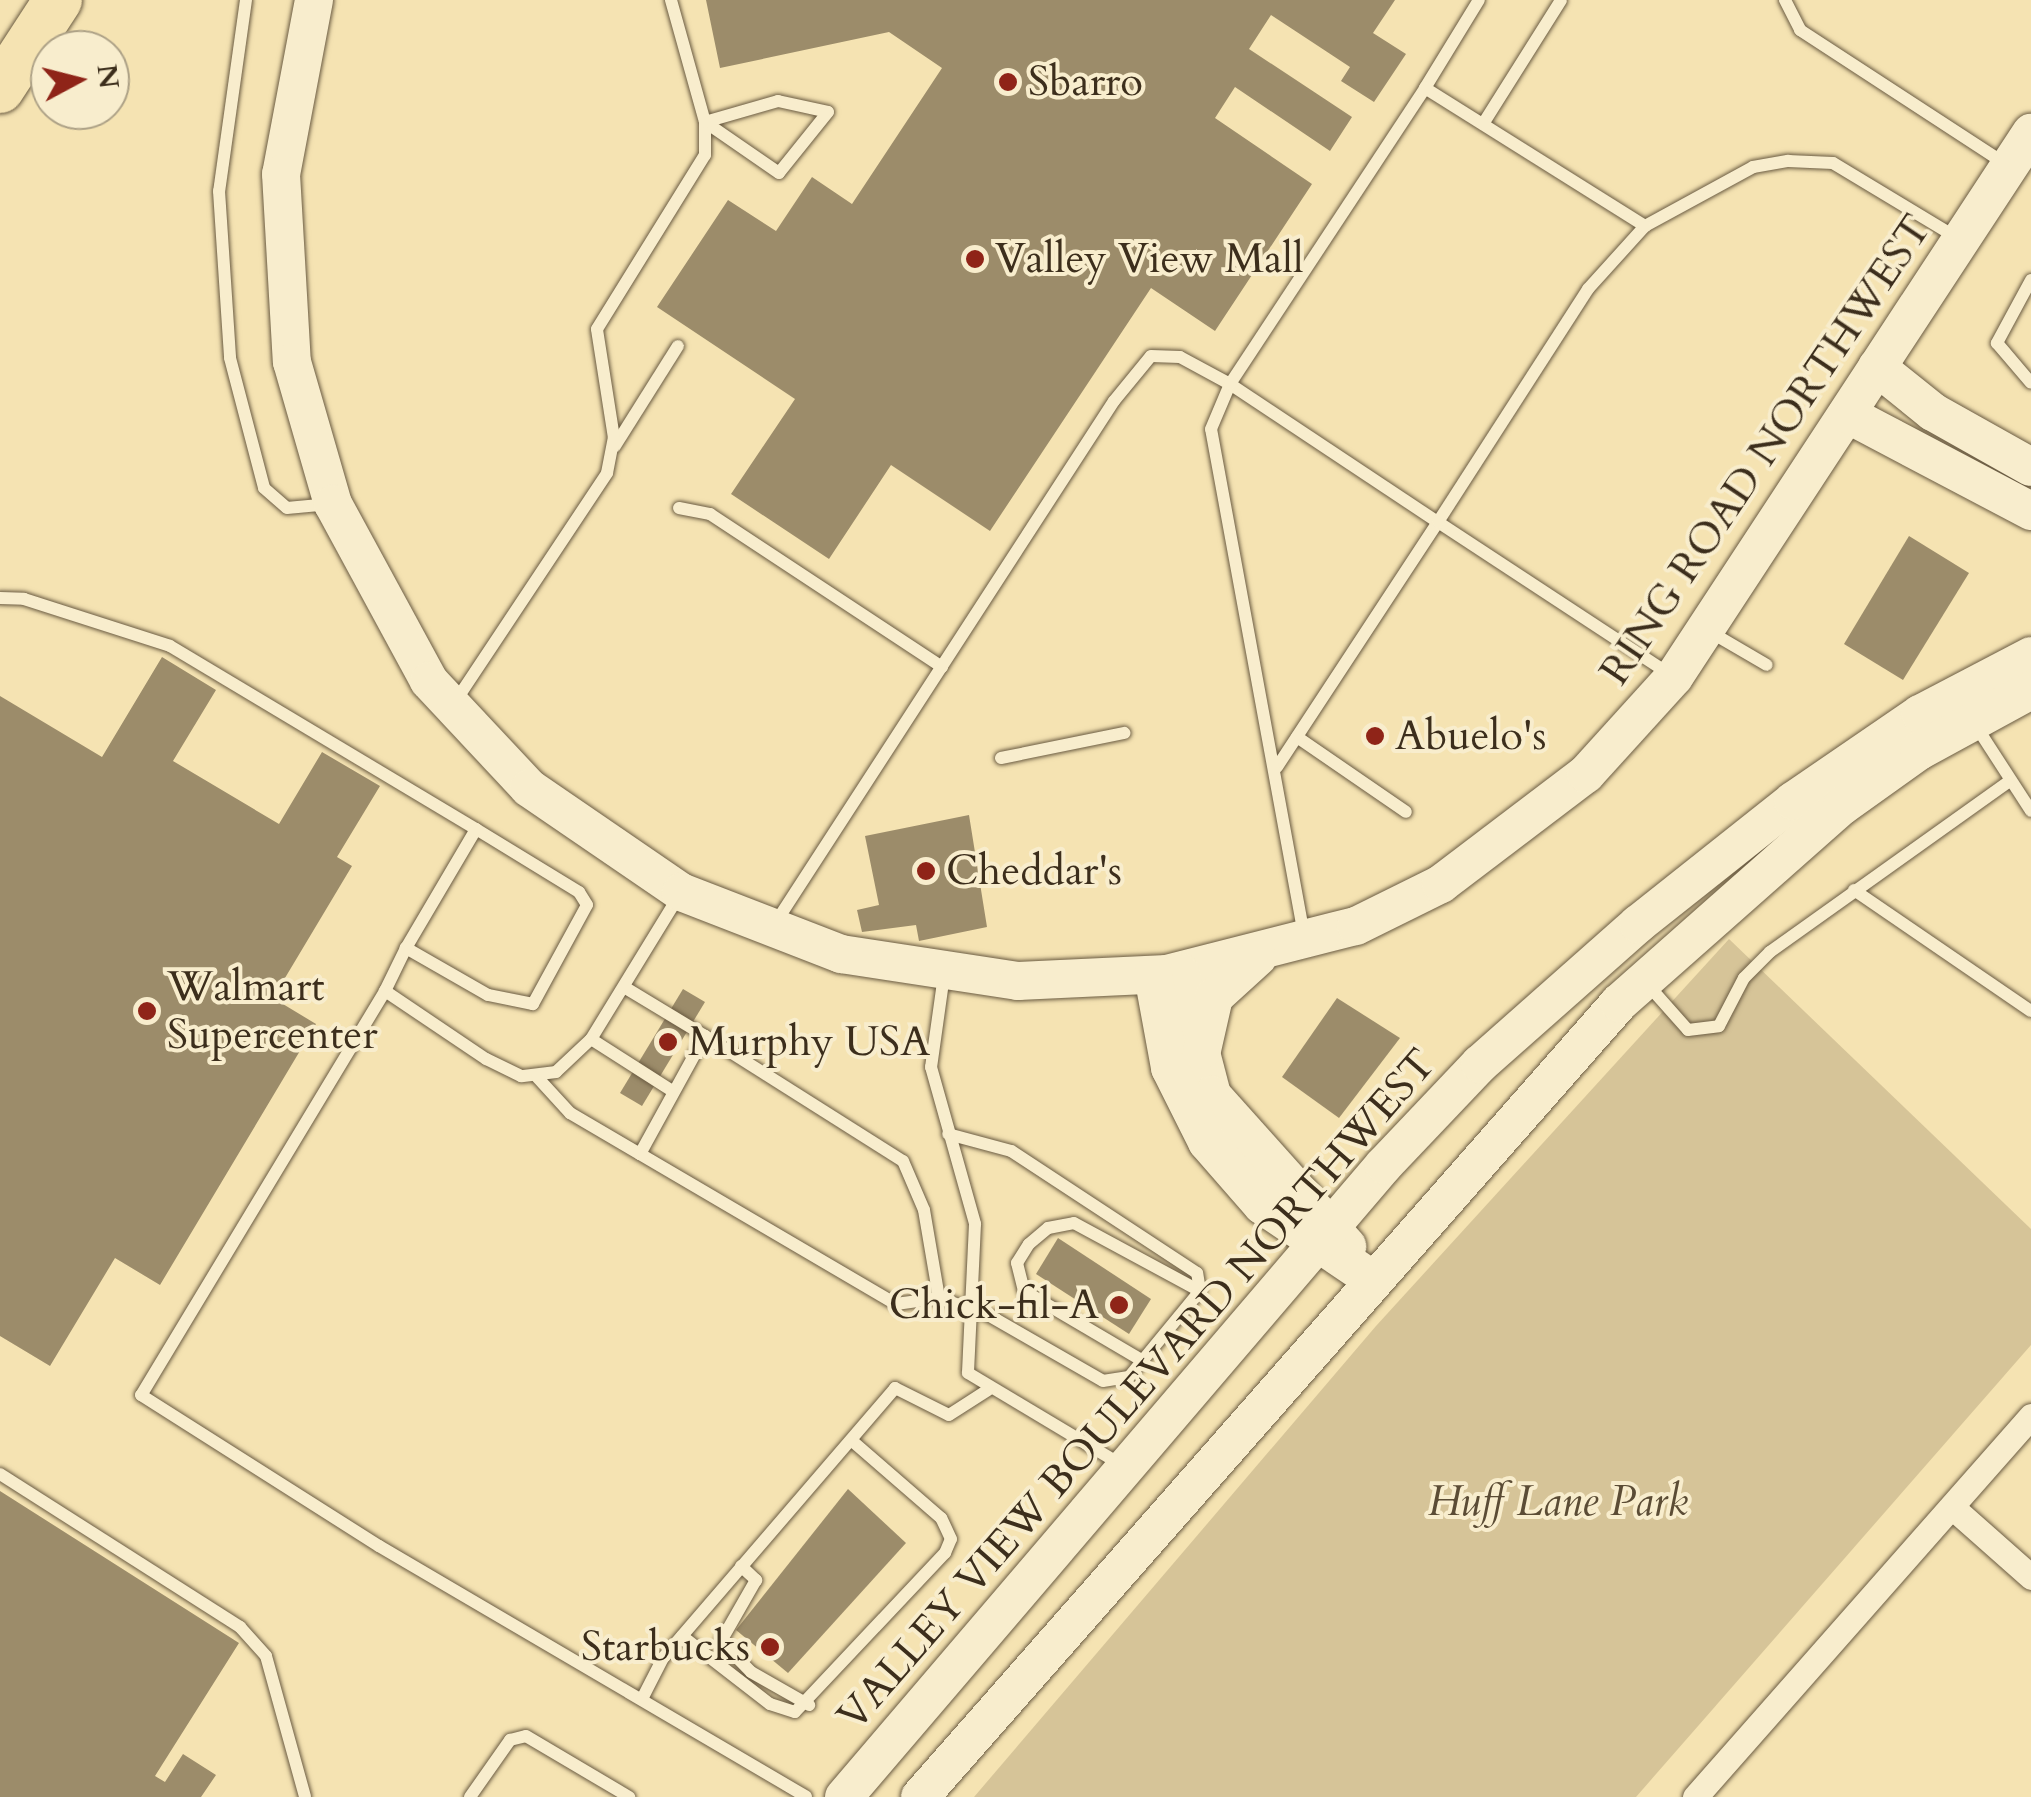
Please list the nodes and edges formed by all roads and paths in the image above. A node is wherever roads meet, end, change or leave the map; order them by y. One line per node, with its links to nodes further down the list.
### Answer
1 (58, 0): 9 (highway)
2 (246, 0): 24 (lane)
3 (314, 0): 24 (main road, RING ROAD NORTHWEST)
4 (671, 0): 10 (lane)
5 (1479, 0): 8 (lane)
6 (1561, 0): 11 (lane)
7 (1786, 0): 13 (lane)
8 (1425, 88): 11 (lane); 20 (lane)
9 (0, 89)
10 (704, 122): 10 (lane); 22 (lane)
11 (1483, 124): 14 (lane)
12 (2031, 134): 13 (main road, RING ROAD NORTHWEST)
13 (2010, 166): 15 (main road, RING ROAD NORTHWEST)
14 (1645, 226): 15 (lane); 27 (lane)
15 (1961, 240): 18 (main road, RING ROAD NORTHWEST)
16 (2031, 280): 19 (lane)
17 (678, 346): 22 (lane)
18 (1877, 367): 21 (main road, RING ROAD NORTHWEST); 23 (main road)
19 (2031, 383)
20 (1230, 384): 27 (lane); 32 (lane); 40 (lane)
21 (1846, 414): 26 (main road); 29 (main road, RING ROAD NORTHWEST)
22 (614, 448): 35 (lane)
23 (2031, 467)
24 (333, 504): 35 (main road, RING ROAD NORTHWEST)
25 (680, 508): 32 (lane)
26 (2031, 511)
27 (1438, 522): 33 (lane); 38 (lane)
28 (0, 598): 45 (lane)
29 (1705, 628): 31 (lane); 33 (main road, RING ROAD NORTHWEST)
30 (2031, 656): 43 (main road, VALLEY VIEW BOULEVARD NORTHWEST)
31 (1768, 664)
32 (942, 668): 48 (lane)
33 (1674, 677): 49 (main road, RING ROAD NORTHWEST)
34 (2031, 690): 36 (main road)
35 (450, 708): 47 (main road, RING ROAD NORTHWEST)
36 (1972, 720): 41 (lane); 54 (main road)
37 (1124, 733): 39 (lane)
38 (1296, 737): 40 (lane); 44 (lane)
39 (1001, 758)
40 (1276, 767): 49 (lane)
41 (2008, 782): 42 (lane); 46 (lane)
42 (2028, 801)
43 (1793, 802): 54 (main road); 67 (main road, VALLEY VIEW BOULEVARD NORTHWEST)
44 (1406, 812)
45 (476, 829): 50 (lane); 50 (lane)
46 (1854, 890): 54 (lane); 58 (lane)
47 (681, 892): 48 (main road, RING ROAD NORTHWEST); 56 (lane)
48 (770, 932): 53 (main road, RING ROAD NORTHWEST)
49 (1306, 944): 51 (main road, RING ROAD NORTHWEST)
50 (406, 948): 57 (lane)
51 (1260, 956): 52 (main road, RING ROAD NORTHWEST); 63 (main road)
52 (1166, 974): 55 (main road, RING ROAD NORTHWEST); 61 (main road); 63 (main road)
53 (944, 975): 55 (main road, RING ROAD NORTHWEST); 65 (lane)
54 (1644, 979): 68 (main road)
55 (1080, 981): 61 (main road)
56 (624, 987): 59 (lane); 60 (lane)
57 (385, 991): 62 (lane); 82 (lane)
58 (2028, 1004)
59 (705, 1036): 64 (lane); 70 (lane)
60 (591, 1040): 62 (lane); 64 (lane)
61 (1168, 1060): 67 (main road)
62 (537, 1077): 66 (lane)
63 (1206, 1082): 67 (main road)
64 (674, 1092): 66 (lane)
65 (948, 1134): 69 (lane); 71 (lane)
66 (640, 1154): 70 (lane)
67 (1324, 1235): 68 (main road); 76 (main road, VALLEY VIEW BOULEVARD NORTHWEST)
68 (1373, 1280): 90 (main road)
69 (1200, 1291): 72 (lane); 72 (lane)
70 (938, 1298): 71 (lane)
71 (970, 1307): 72 (lane); 73 (lane)
72 (1143, 1361)
73 (988, 1390): 75 (lane); 76 (lane)
74 (2031, 1416): 78 (street)
75 (851, 1440): 79 (lane); 83 (lane)
76 (1130, 1470): 89 (main road, VALLEY VIEW BOULEVARD NORTHWEST)
77 (0, 1474): 85 (lane)
78 (1952, 1507): 80 (street); 84 (street)
79 (742, 1566): 81 (lane); 83 (lane)
80 (2031, 1577)
81 (682, 1636): 82 (lane); 83 (lane)
82 (642, 1698): 88 (lane)
83 (809, 1705)
84 (1697, 1796)
85 (305, 1797)
86 (470, 1797): 87 (lane)
87 (629, 1797)
88 (806, 1797)
89 (844, 1797)
90 (920, 1797)

